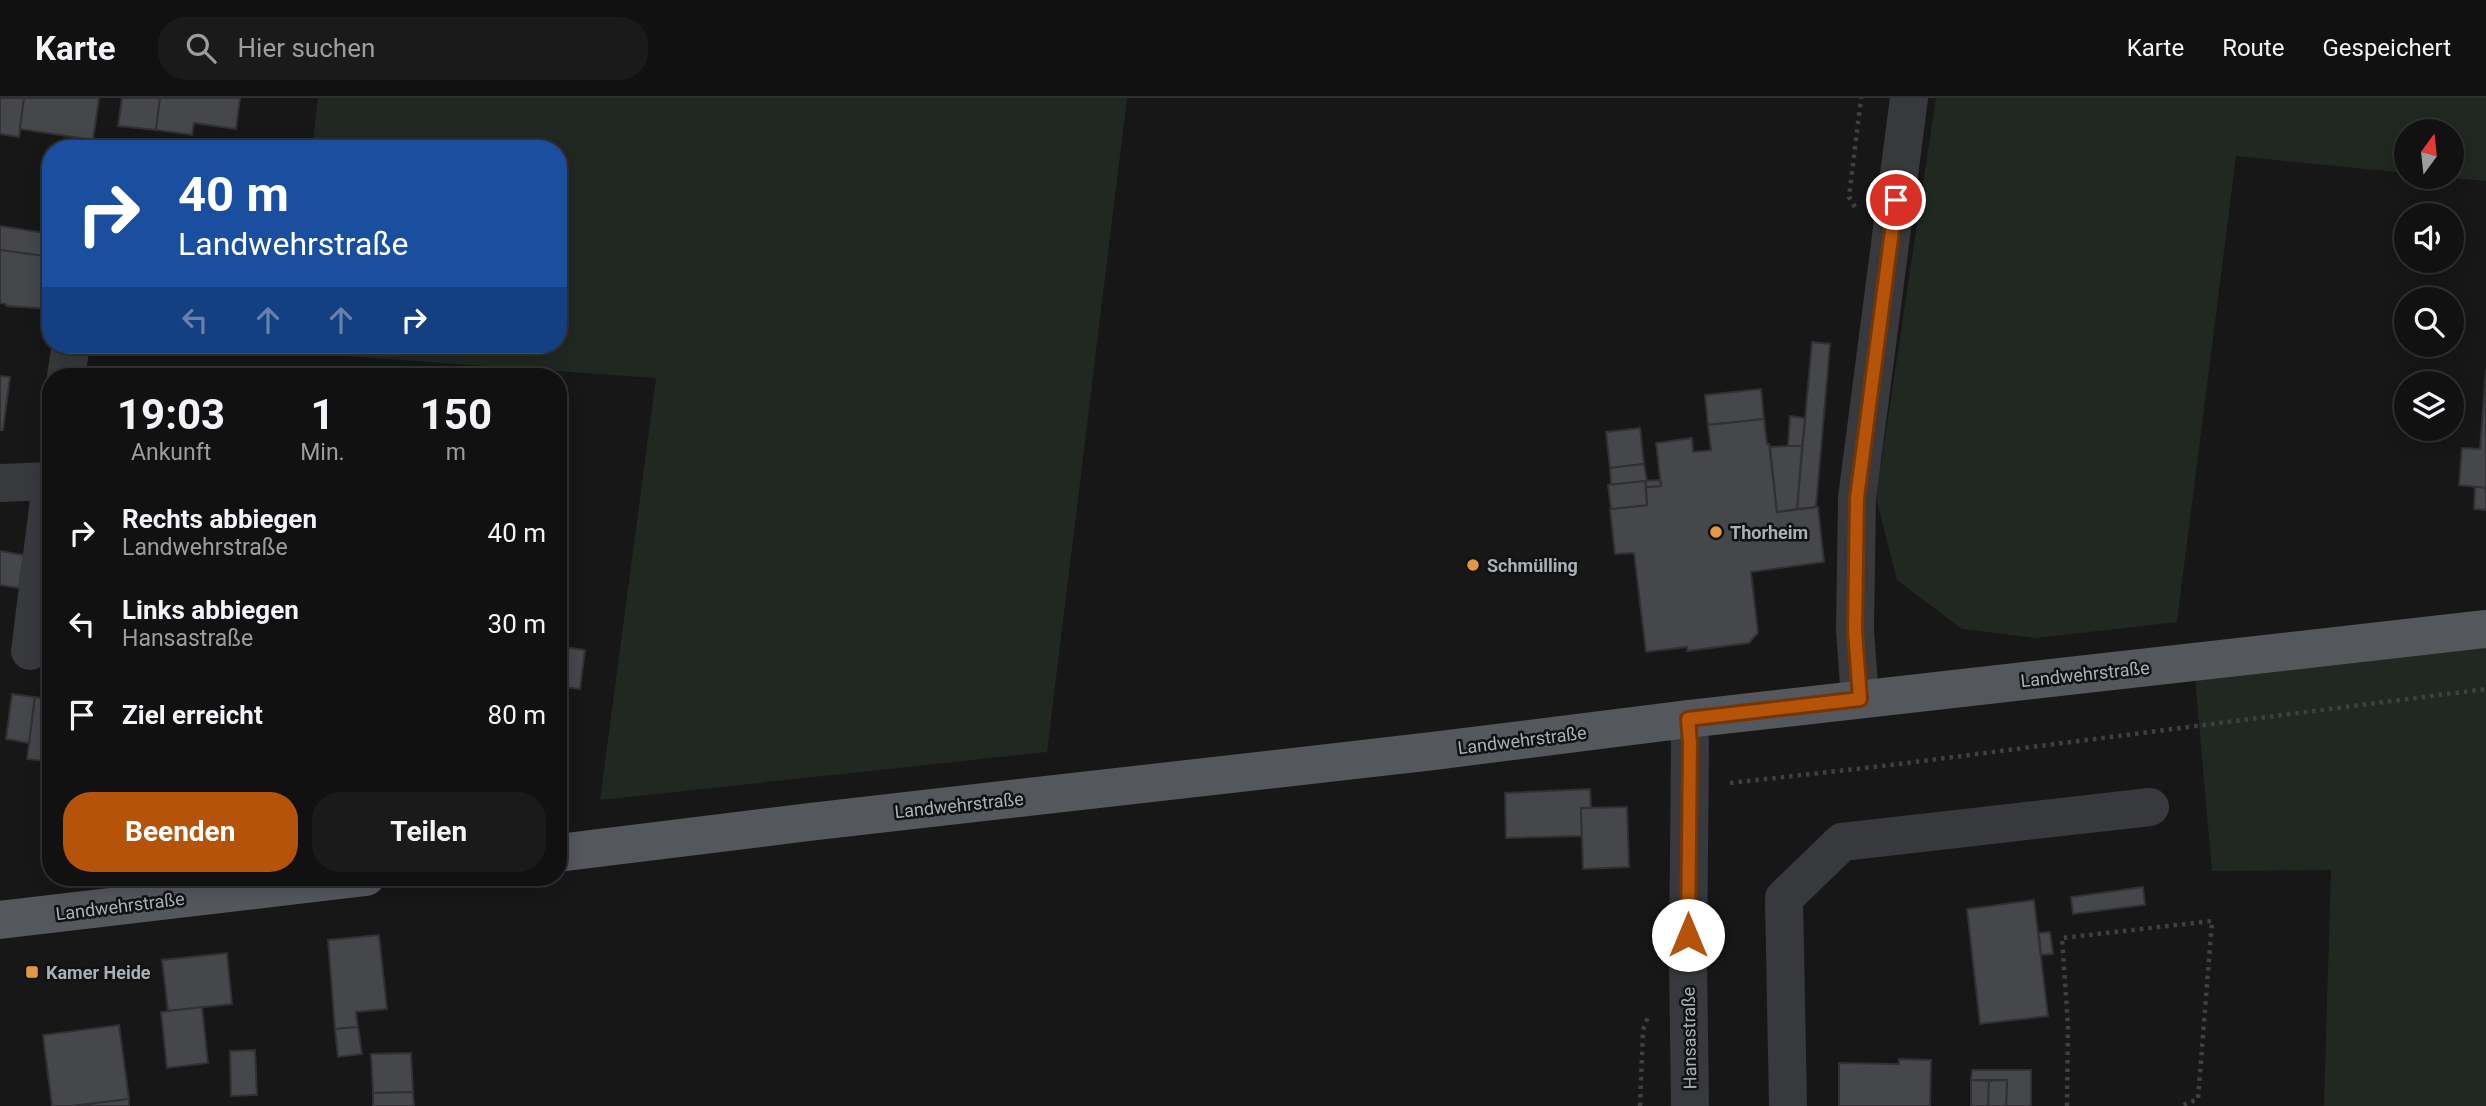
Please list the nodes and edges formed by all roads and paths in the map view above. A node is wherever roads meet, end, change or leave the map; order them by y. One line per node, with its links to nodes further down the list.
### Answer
1 (1909, 98): 8 (street)
2 (42, 482): 3 (street)
3 (0, 483)
4 (42, 554): 6 (street)
5 (2486, 629): 8 (main road, Landwehrstraße)
6 (30, 651)
7 (2486, 689): 10 (path)
8 (1860, 699): 9 (main road, Landwehrstraße)
9 (1688, 719): 10 (street, Hansastraße); 12 (main road, Landwehrstraße)
10 (1689, 787): 15 (street, Hansastraße)
11 (2150, 807): 16 (street)
12 (567, 852)
13 (289, 886): 14 (main road, Landwehrstraße)
14 (0, 920)
15 (1690, 1106)
16 (1788, 1106)
17 (2067, 1106): 18 (path)
18 (2181, 1106)

